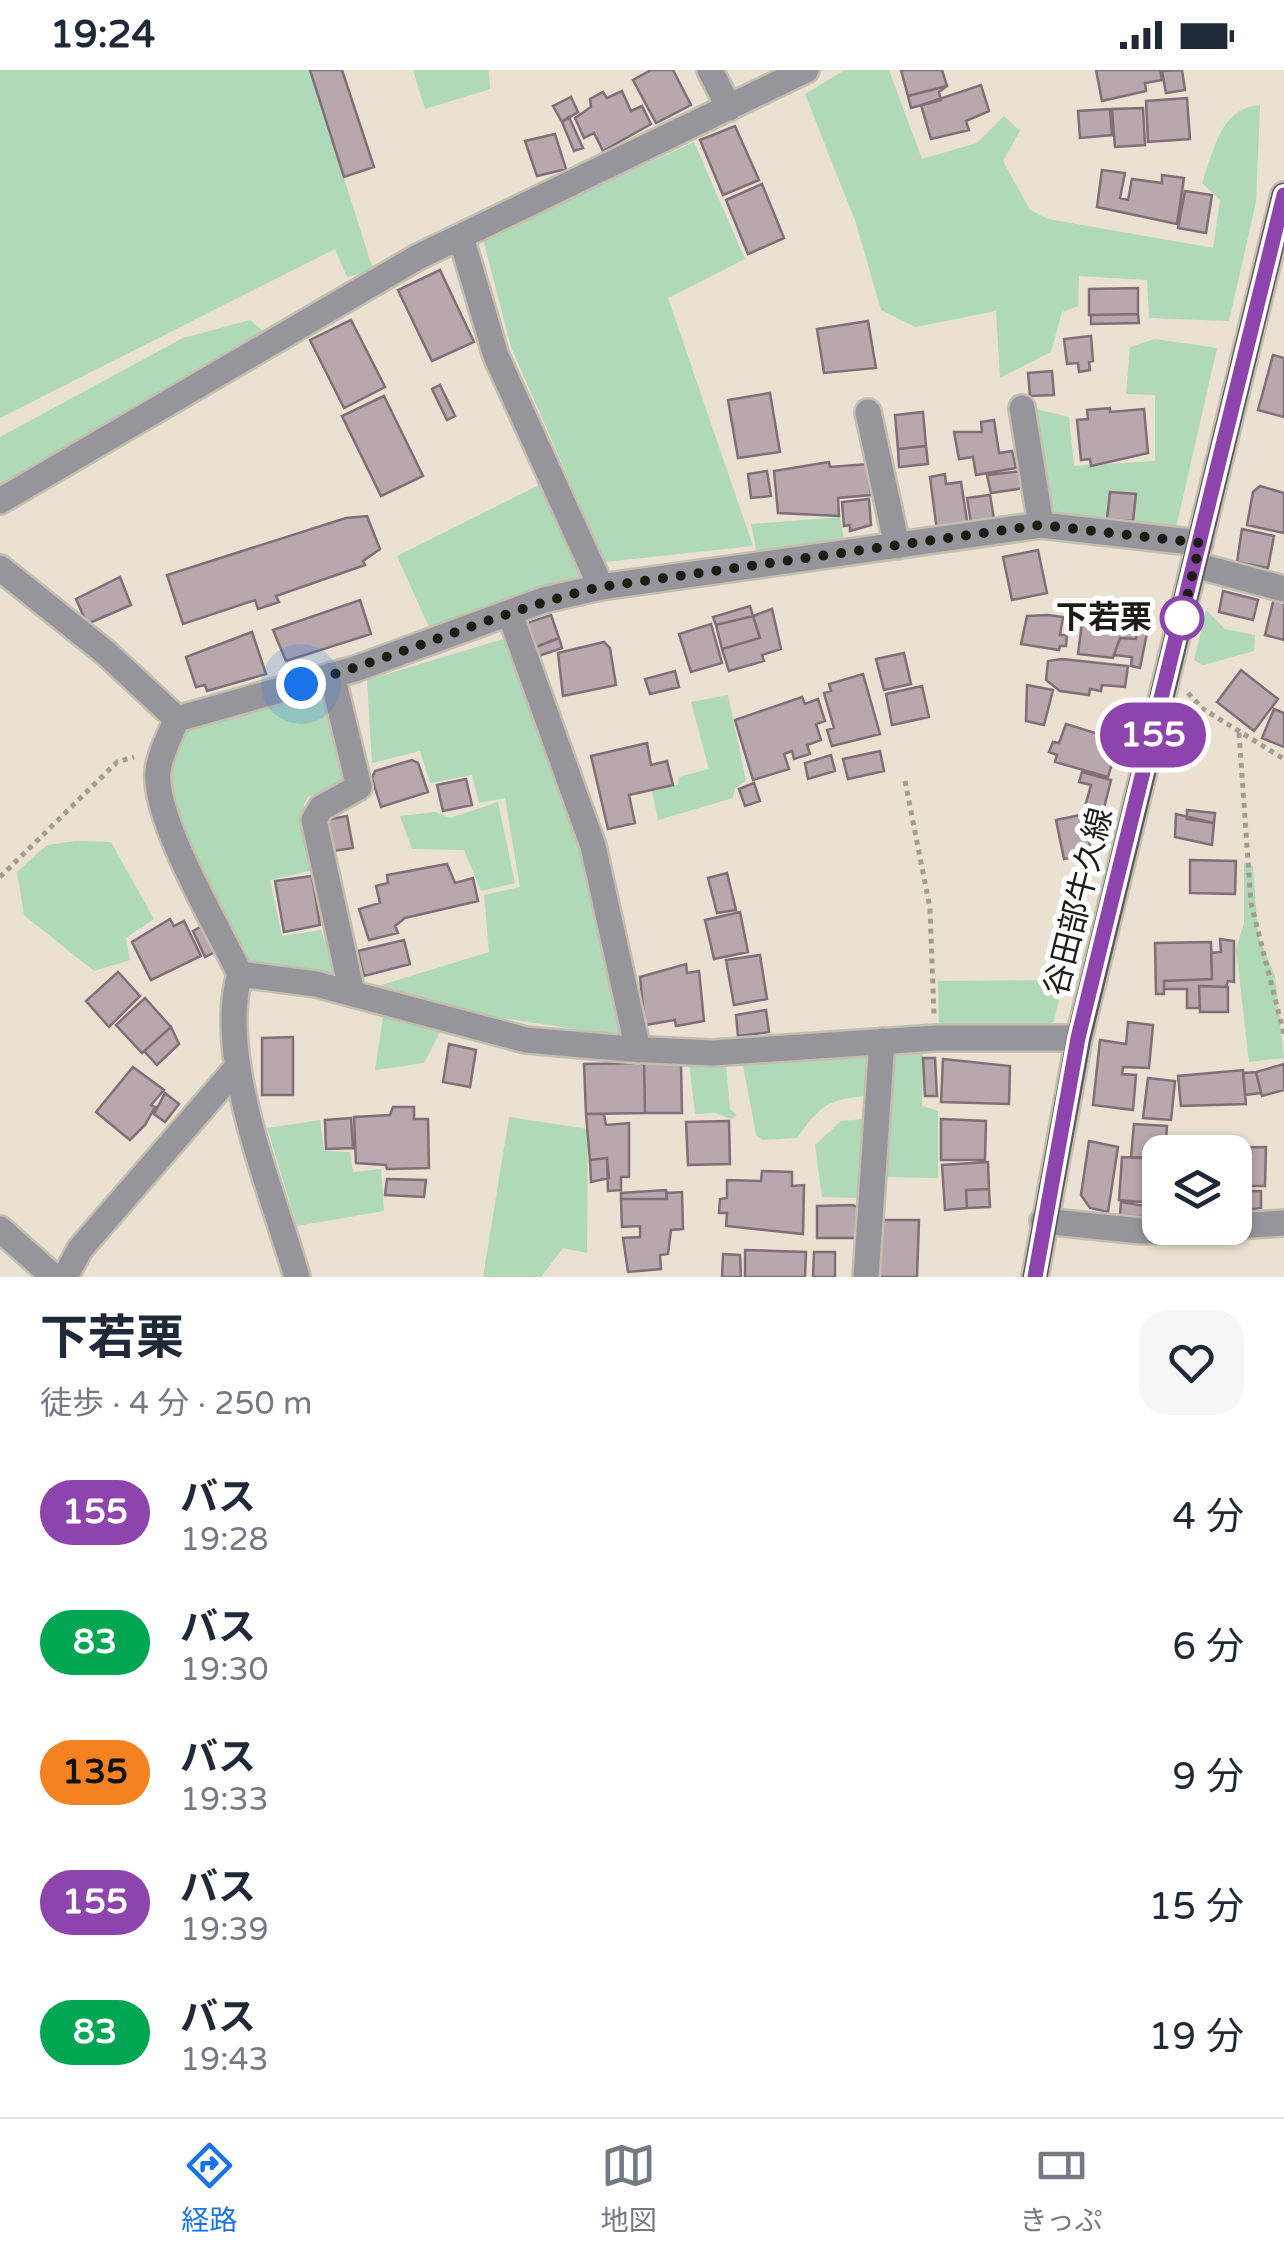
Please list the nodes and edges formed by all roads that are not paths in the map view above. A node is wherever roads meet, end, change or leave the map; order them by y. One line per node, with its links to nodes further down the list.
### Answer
1 (710, 70): 3 (street)
2 (806, 70): 3 (street)
3 (729, 108): 5 (street)
4 (1284, 195): 11 (main road, 谷田部牛久線)
5 (461, 237): 8 (street); 13 (street)
6 (1022, 408): 9 (street)
7 (868, 412): 10 (street)
8 (0, 501)
9 (1041, 525): 10 (street); 11 (street)
10 (897, 546): 13 (street)
11 (1198, 554): 14 (street); 20 (main road, 谷田部牛久線)
12 (0, 568): 17 (street)
13 (600, 587): 15 (street)
14 (1284, 589)
15 (510, 614): 16 (street); 22 (street)
16 (332, 675): 17 (street); 19 (street)
17 (177, 719): 18 (street)
18 (240, 974): 19 (street); 23 (street)
19 (352, 993): 22 (street)
20 (1078, 1038): 21 (street); 24 (main road, 谷田部牛久線)
21 (882, 1041): 22 (street); 32 (street)
22 (638, 1050)
23 (235, 1070): 30 (street); 31 (street)
24 (1043, 1222): 28 (street); 33 (main road, 谷田部牛久線)
25 (1284, 1223): 26 (street)
26 (1252, 1225)
27 (0, 1230): 29 (street)
28 (1142, 1231)
29 (54, 1277)
30 (65, 1277)
31 (297, 1277)
32 (866, 1277)
33 (1035, 1277)

